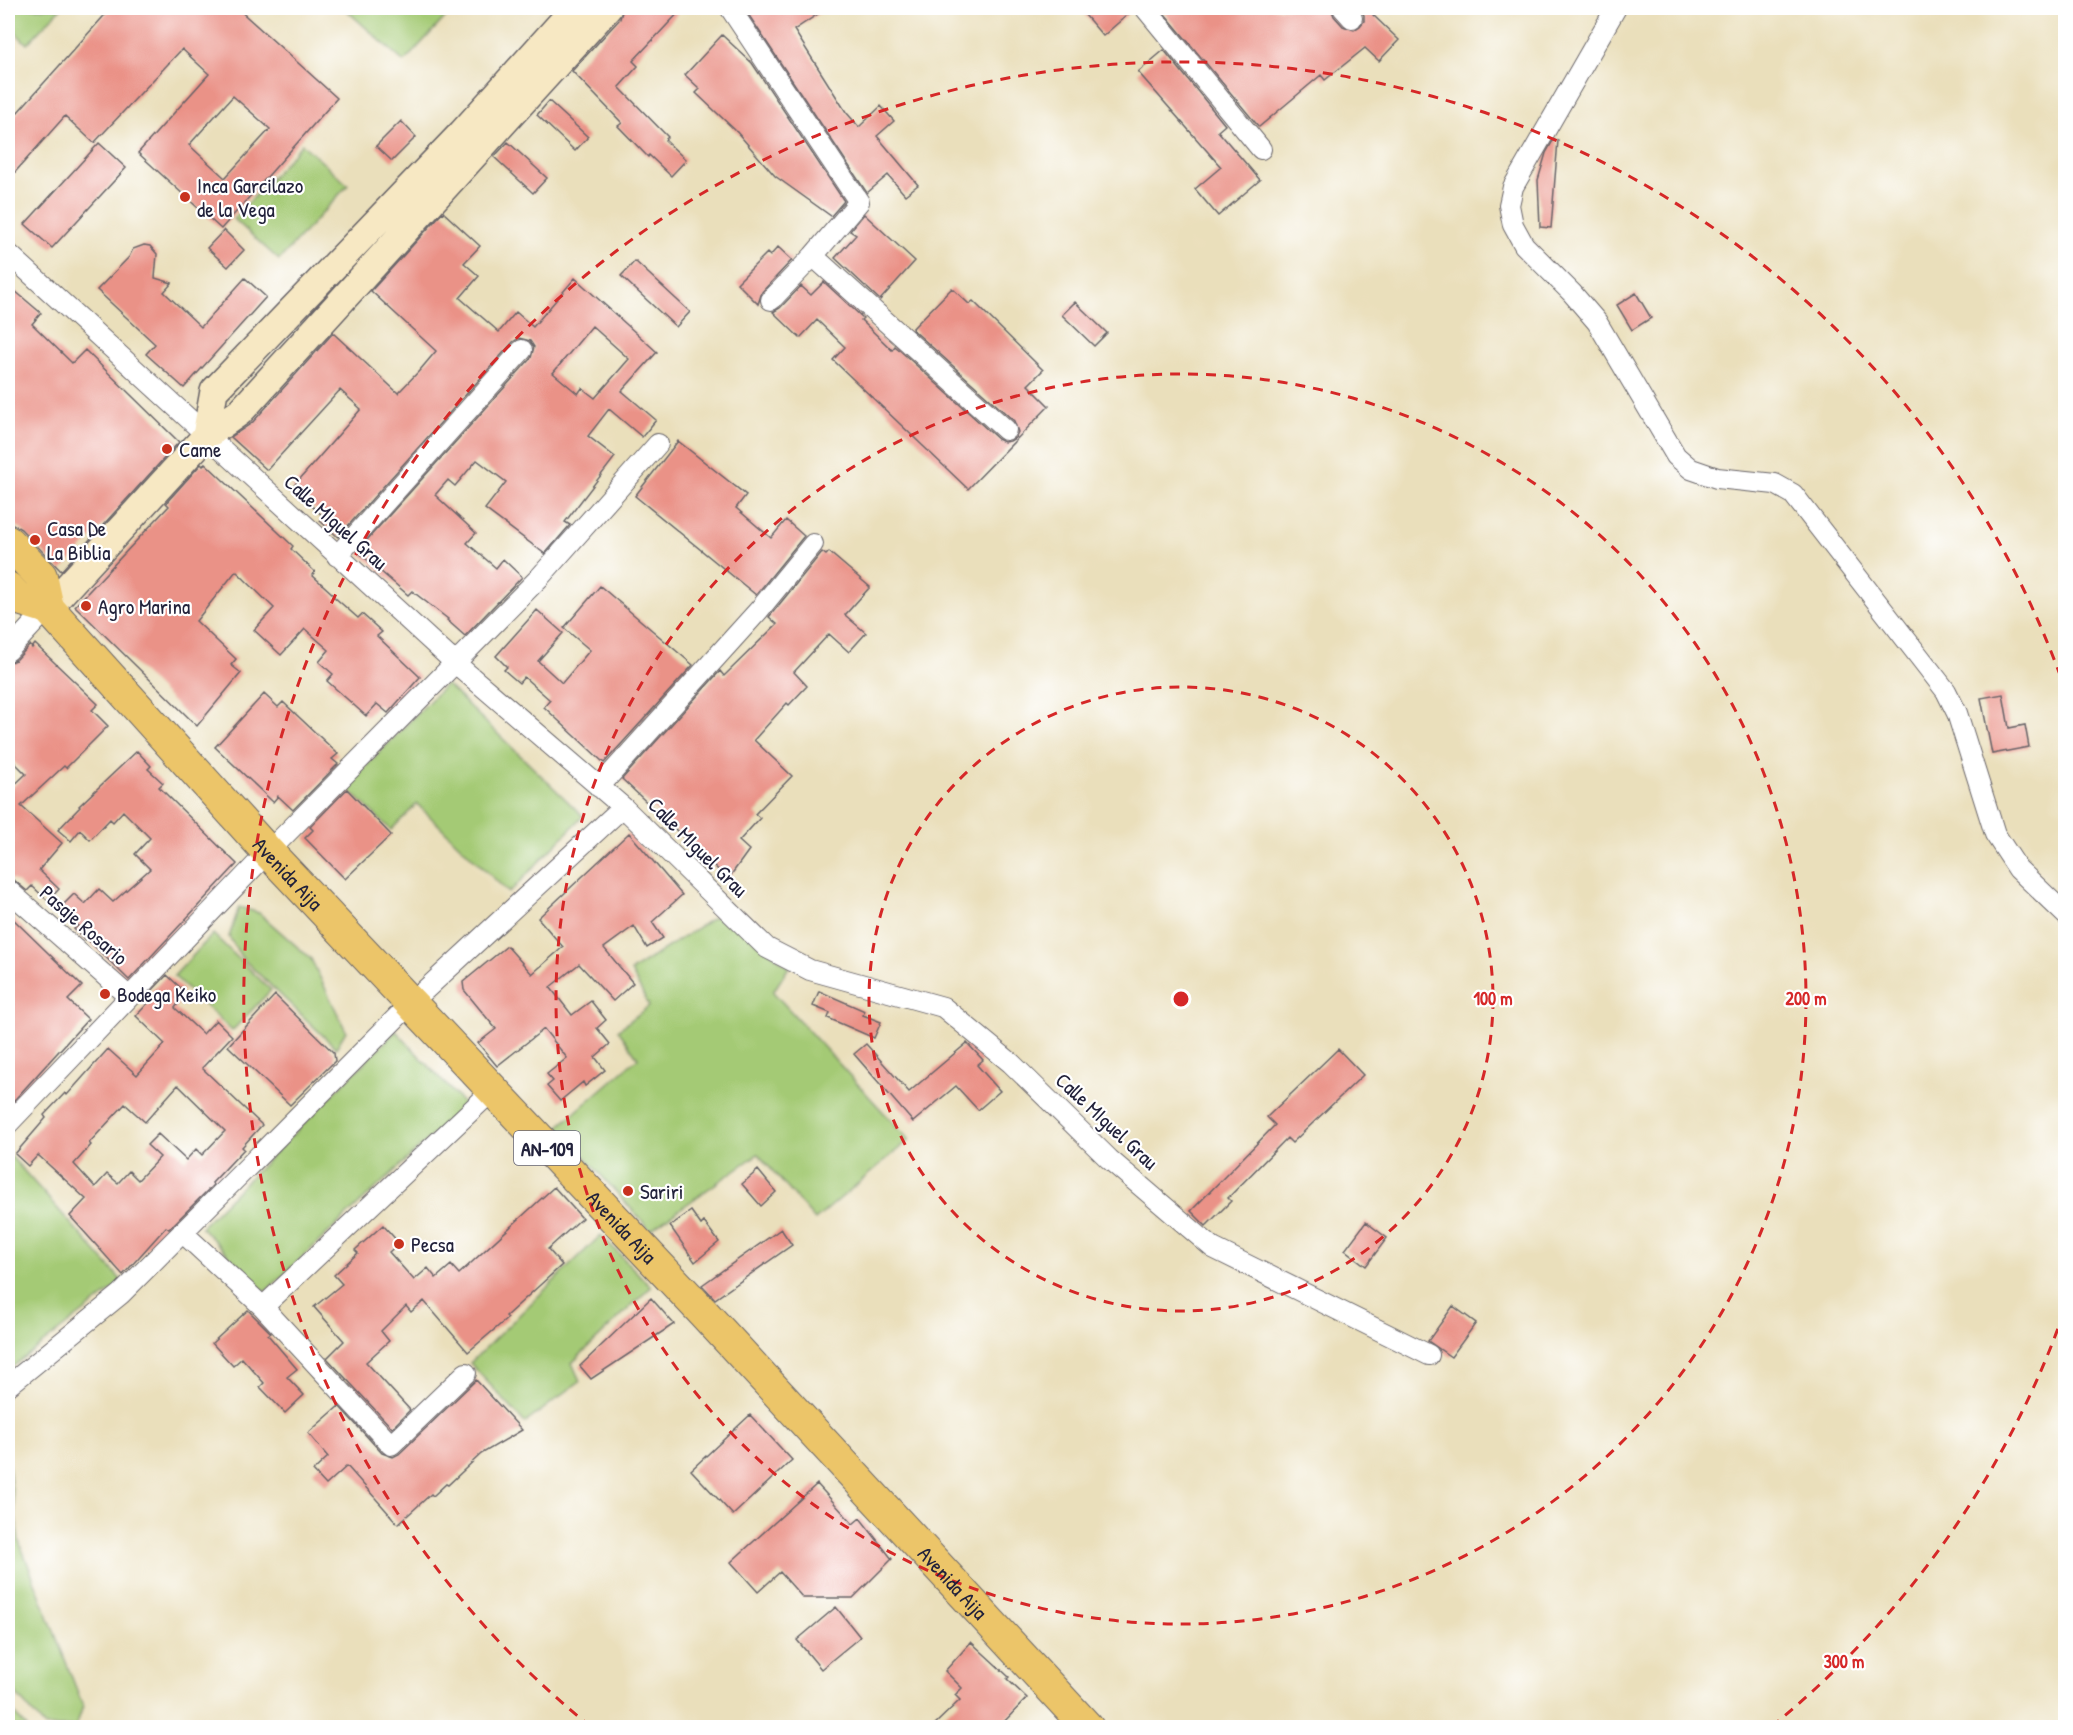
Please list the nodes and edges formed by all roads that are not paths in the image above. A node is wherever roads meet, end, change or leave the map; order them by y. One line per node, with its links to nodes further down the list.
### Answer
1 (575, 8): 12 (main road)
2 (608, 8): 12 (main road)
3 (730, 8): 8 (street)
4 (1145, 8): 6 (street)
5 (1616, 8): 25 (street)
6 (1261, 149)
7 (8, 253): 12 (street, Calle MIguel Grau)
8 (813, 256): 9 (street); 11 (street)
9 (771, 300)
10 (522, 350): 16 (street)
11 (1006, 430)
12 (206, 435): 16 (street, Calle MIguel Grau); 18 (main road)
13 (658, 444): 20 (street)
14 (8, 542): 18 (main road, Avenida Aija / AN-109)
15 (813, 544): 21 (street)
16 (337, 556): 20 (street, Calle MIguel Grau)
17 (8, 588): 18 (main road)
18 (48, 608): 19 (street); 23 (main road, Avenida Aija / AN-109)
19 (8, 651)
20 (454, 662): 21 (street, Calle MIguel Grau); 23 (street)
21 (598, 787): 22 (street, Calle MIguel Grau)
22 (623, 807): 27 (street); 32 (street, Calle MIguel Grau)
23 (268, 852): 26 (street); 27 (main road, Avenida Aija / AN-109)
24 (8, 890): 26 (street, Pasaje Rosario)
25 (2066, 915)
26 (128, 996): 29 (street)
27 (411, 1003): 28 (main road, Avenida Aija / AN-109); 30 (street)
28 (493, 1090): 31 (street); 35 (main road, Avenida Aija / AN-109)
29 (8, 1124)
30 (182, 1232): 31 (street); 34 (street)
31 (263, 1307): 33 (street)
32 (1429, 1355)
33 (466, 1373)
34 (8, 1386)
35 (1088, 1728)

